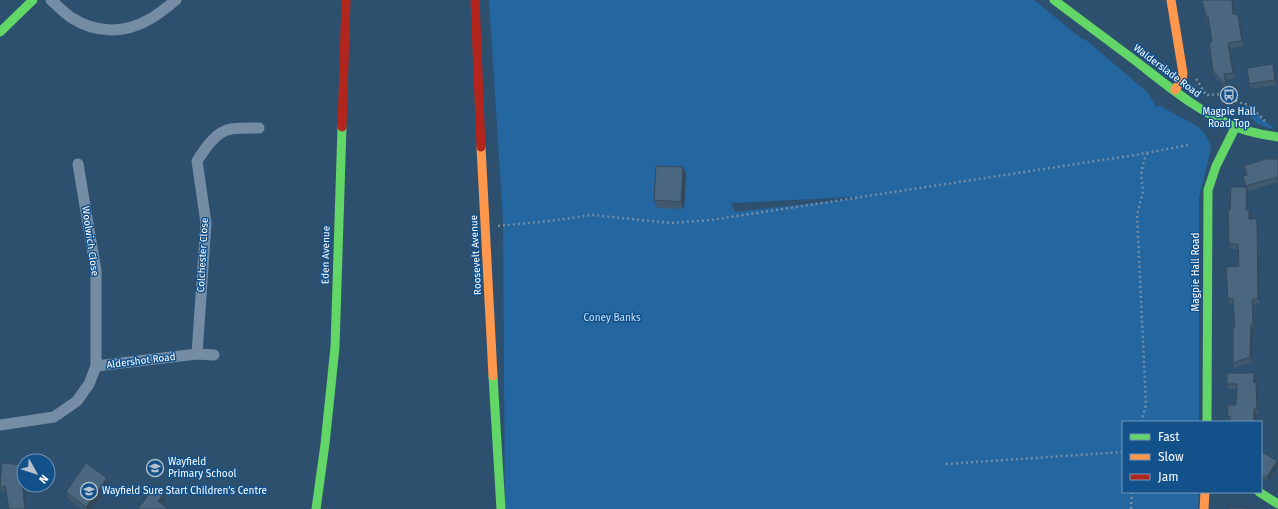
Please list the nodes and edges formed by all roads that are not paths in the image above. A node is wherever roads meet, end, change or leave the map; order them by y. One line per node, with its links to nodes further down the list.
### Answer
1 (32, 0): 8 (street)
2 (51, 0): 3 (street)
3 (176, 0)
4 (346, 0): 22 (street, Eden Avenue)
5 (475, 0): 23 (street, Roosevelt Avenue)
6 (1054, 0): 9 (street, Walderslade Road)
7 (1170, 0): 9 (street)
8 (0, 32)
9 (1175, 90): 11 (street, Walderslade Road)
10 (259, 128): 14 (street, Colchester Close)
11 (1235, 128): 12 (street, Walderslade Road); 17 (street, Magpie Hall Road)
12 (1278, 138)
13 (78, 164): 16 (street, Woolwich Close)
14 (197, 354): 15 (street, Aldershot Road); 16 (street, Aldershot Road)
15 (214, 355)
16 (96, 366): 18 (street, Aldershot Road)
17 (1207, 421)
18 (0, 426)
19 (1205, 493): 24 (street)
20 (1261, 493): 21 (street)
21 (1278, 504)
22 (316, 509)
23 (501, 509)
24 (1204, 509)

